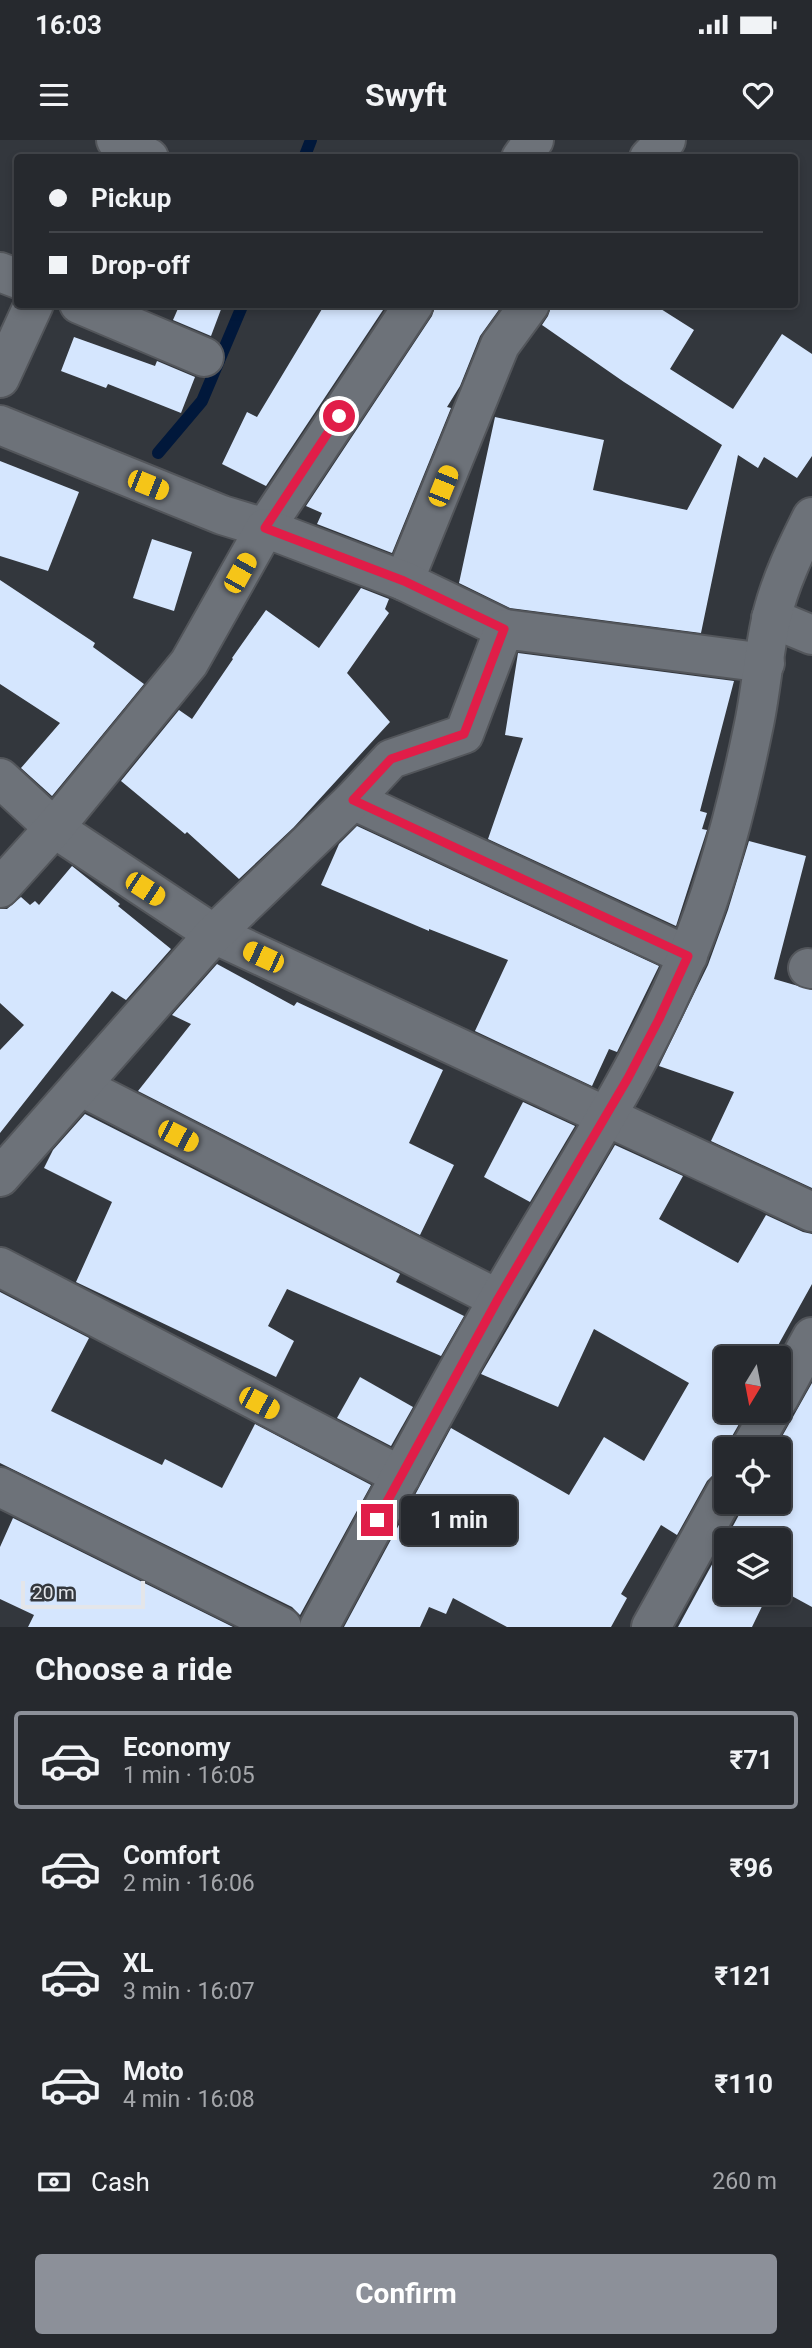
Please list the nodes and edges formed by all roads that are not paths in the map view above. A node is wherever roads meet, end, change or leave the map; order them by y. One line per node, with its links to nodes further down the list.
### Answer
1 (116, 140): 3 (street)
2 (666, 140): 4 (street)
3 (142, 154)
4 (653, 154)
5 (32, 308): 10 (street)
6 (88, 308): 9 (street)
7 (411, 308): 13 (street)
8 (527, 308): 14 (street)
9 (204, 357)
10 (0, 379)
11 (0, 425): 13 (street)
12 (812, 517): 15 (street)
13 (265, 528): 14 (street); 21 (street)
14 (404, 581): 16 (street)
15 (771, 618): 17 (street); 18 (street)
16 (504, 629): 18 (street); 20 (street)
17 (812, 635)
18 (765, 663): 24 (street)
19 (0, 778): 21 (street)
20 (353, 800): 23 (street); 24 (street)
21 (54, 828): 22 (street); 23 (street)
22 (0, 888)
23 (214, 934): 25 (street); 26 (street)
24 (688, 956): 26 (street)
25 (80, 1086): 27 (street); 30 (street)
26 (607, 1116): 28 (street); 30 (street)
27 (0, 1177)
28 (812, 1212)
29 (0, 1267): 33 (street)
30 (498, 1299): 33 (street)
31 (812, 1337): 32 (street)
32 (791, 1376)
33 (401, 1476): 37 (street)
34 (0, 1488): 36 (street)
35 (714, 1514): 38 (street)
36 (282, 1627)
37 (319, 1627)
38 (651, 1627)

